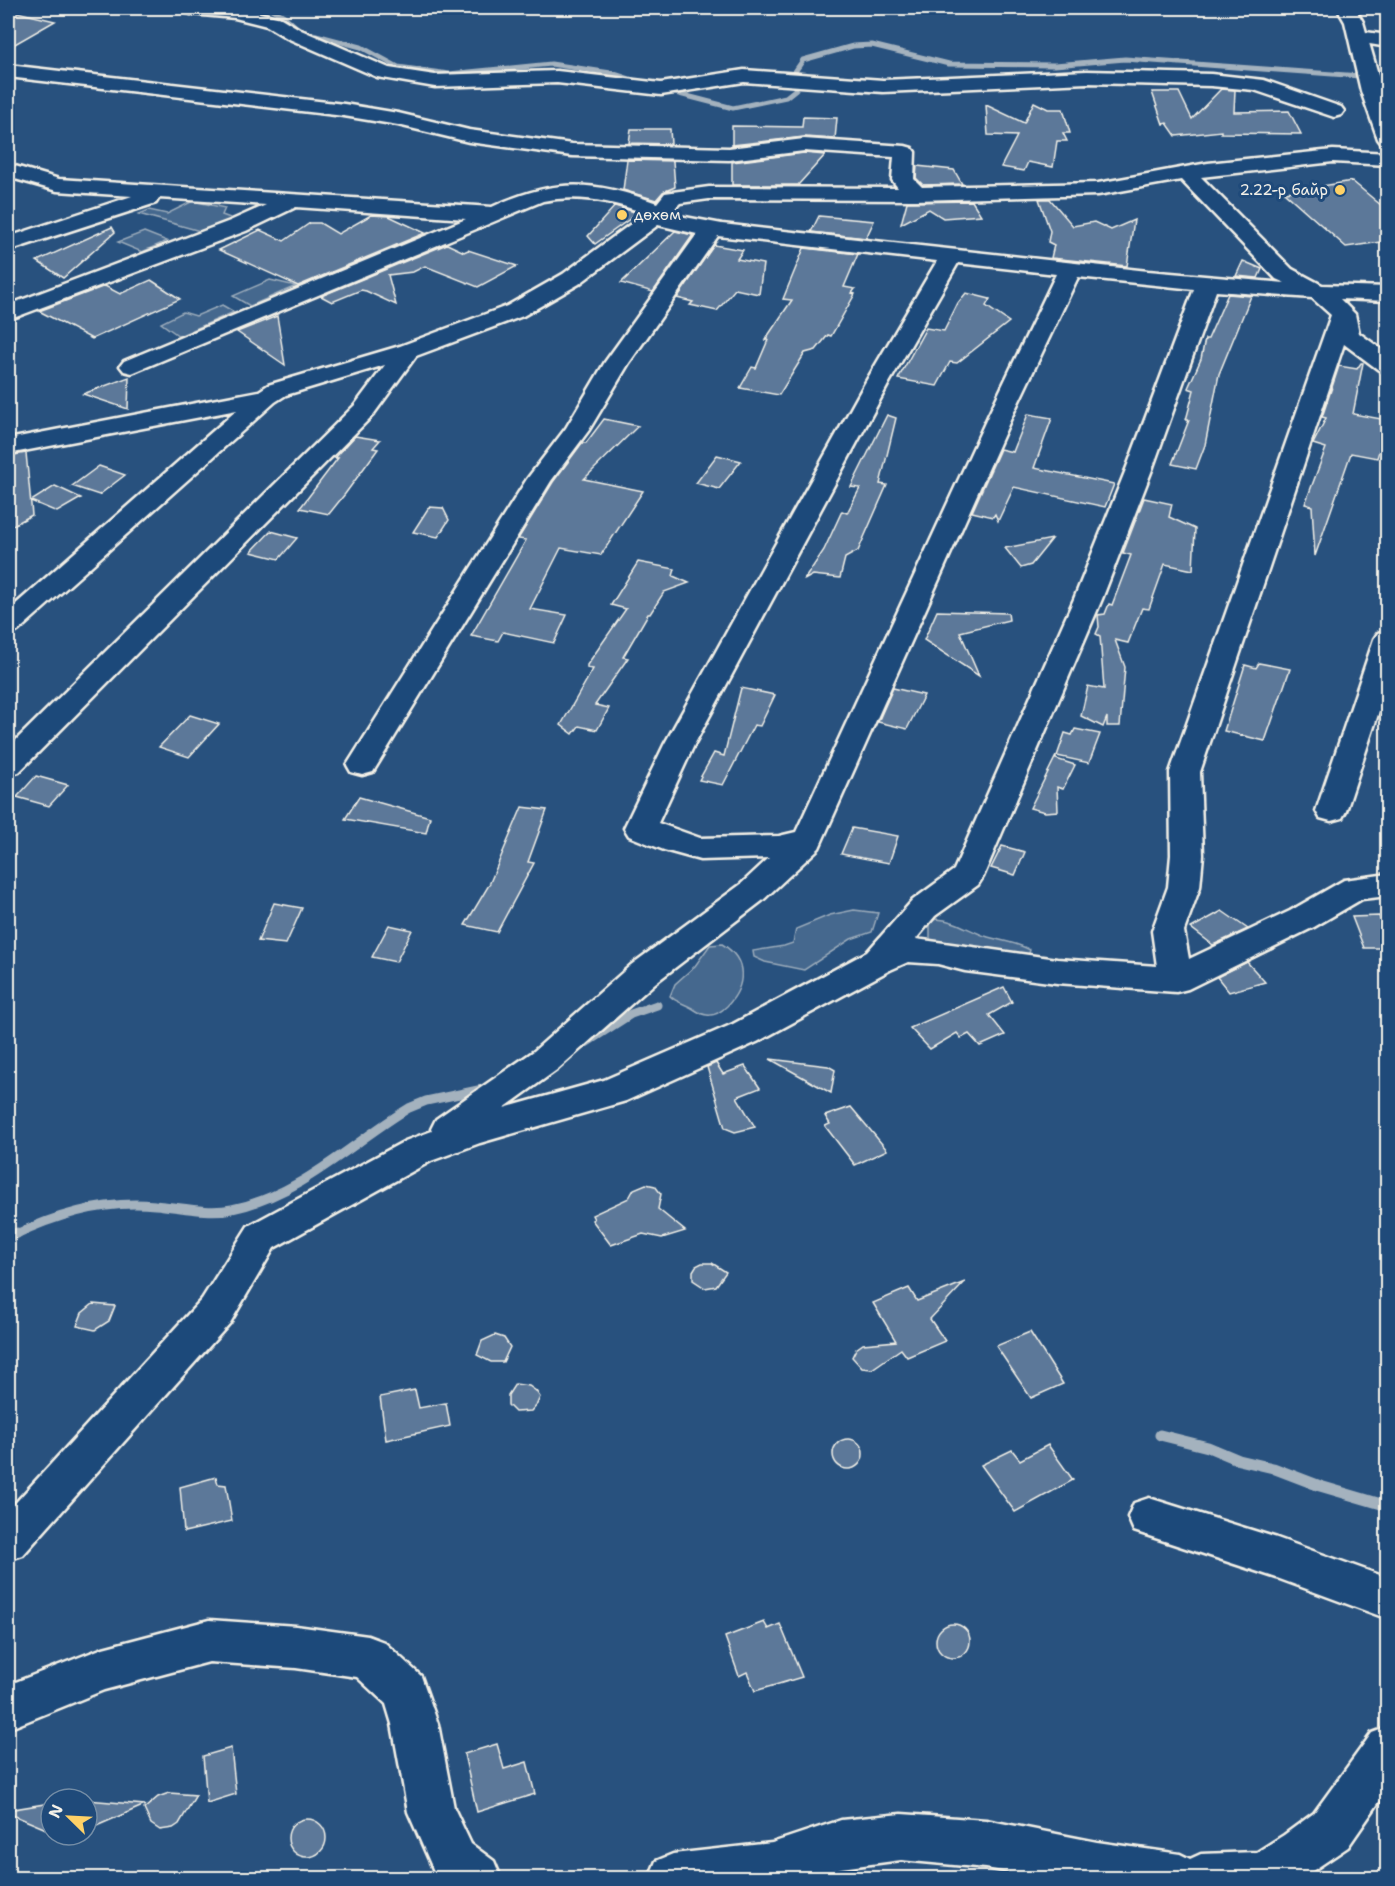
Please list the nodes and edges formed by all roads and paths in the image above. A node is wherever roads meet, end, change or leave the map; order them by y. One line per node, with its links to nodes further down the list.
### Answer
1 (191, 8): 6 (street)
2 (1346, 8): 3 (street)
3 (1358, 37): 4 (street); 7 (street)
4 (1388, 41)
5 (8, 71): 14 (street)
6 (1334, 111)
7 (1388, 139)
8 (1388, 159): 10 (street)
9 (8, 170): 11 (street)
10 (1186, 173): 14 (street); 23 (street)
11 (33, 177): 12 (street); 13 (street)
12 (8, 185)
13 (172, 192): 15 (street); 19 (street)
14 (916, 194): 17 (street)
15 (295, 200): 16 (street); 25 (street)
16 (495, 214): 17 (street); 28 (street)
17 (655, 217): 18 (street); 27 (street)
18 (713, 228): 20 (street); 35 (street)
19 (8, 244)
20 (952, 255): 21 (street); 37 (street)
21 (1070, 269): 22 (street); 37 (street)
22 (1207, 284): 23 (street); 39 (street)
23 (1319, 292): 24 (street); 26 (street)
24 (1388, 294)
25 (8, 313)
26 (1343, 314): 29 (street); 40 (street)
27 (408, 351): 30 (street); 34 (street)
28 (132, 366)
29 (1388, 366)
30 (266, 397): 31 (street); 32 (street)
31 (8, 446)
32 (8, 625)
33 (1388, 639): 36 (street)
34 (8, 765)
35 (362, 765)
36 (1331, 811)
37 (808, 840): 41 (street)
38 (1388, 885): 40 (street)
39 (878, 961): 40 (street); 41 (street)
40 (1176, 980)
41 (418, 1151): 43 (street)
42 (1149, 1517): 44 (street)
43 (8, 1542)
44 (1388, 1599)
45 (8, 1707): 47 (street)
46 (1388, 1749): 50 (street)
47 (477, 1878)
48 (673, 1878): 49 (street)
49 (1180, 1878)
50 (1201, 1878)

